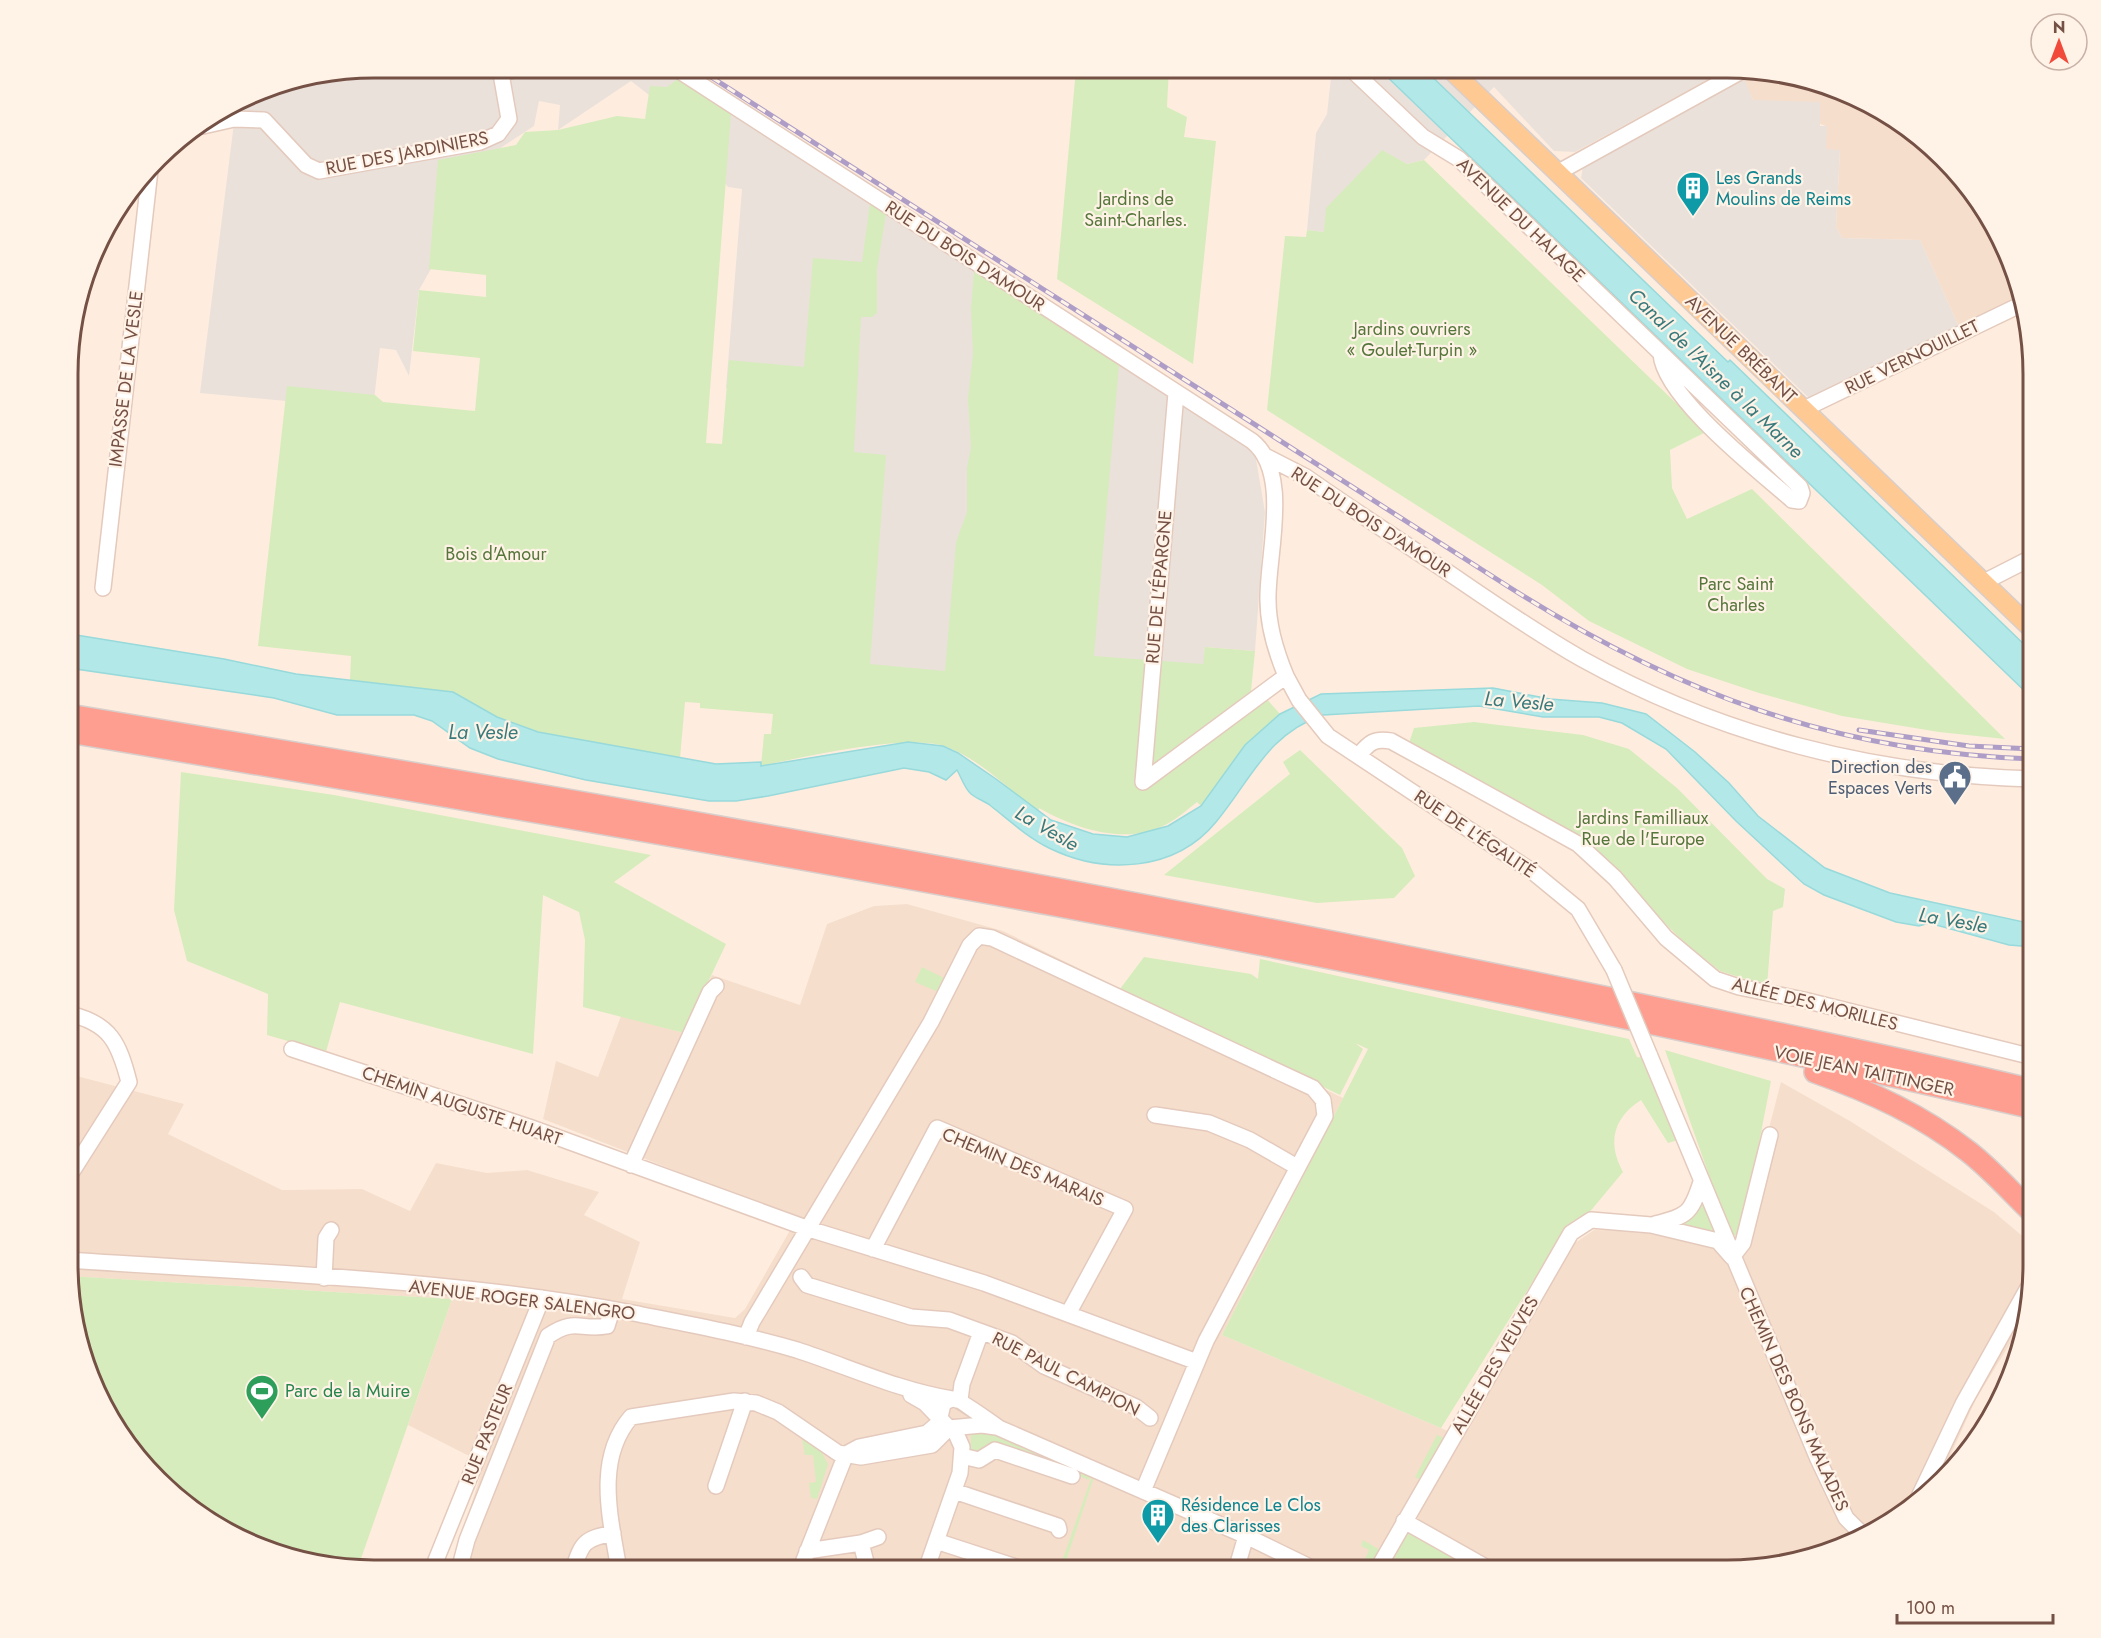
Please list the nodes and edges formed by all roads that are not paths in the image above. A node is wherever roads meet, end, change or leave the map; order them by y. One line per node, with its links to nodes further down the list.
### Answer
1 (502, 78): 6 (street, RUE DES JARDINIERS)
2 (690, 78): 11 (street, RUE DU BOIS D'AMOUR)
3 (1361, 78): 10 (street, AVENUE DU HALAGE)
4 (1459, 78): 7 (main road, AVENUE BRÉBANT)
5 (1729, 78): 7 (street)
6 (219, 122)
7 (1557, 172): 12 (main road, AVENUE BRÉBANT)
8 (149, 183): 16 (street, IMPASSE DE LA VESLE)
9 (2015, 307): 12 (street, RUE VERNOUILLET)
10 (1661, 354): 10 (street, AVENUE DU HALAGE)
11 (1176, 393): 13 (street, RUE DU BOIS D'AMOUR); 18 (street, RUE DE L'ÉPARGNE)
12 (1804, 409): 15 (main road, AVENUE BRÉBANT)
13 (1267, 458): 18 (street); 22 (street, RUE DU BOIS D'AMOUR)
14 (2023, 562): 15 (street)
15 (1984, 582): 17 (main road, AVENUE BRÉBANT)
16 (102, 588)
17 (2023, 620)
18 (1286, 676): 21 (street, RUE DE L'ÉGALITÉ)
19 (78, 717): 25 (highway)
20 (78, 734): 25 (highway)
21 (1359, 755): 28 (street, RUE DE L'ÉGALITÉ, bridge); 29 (street, ALLÉE DES MORILLES)
22 (2023, 778)
23 (716, 986): 35 (street)
24 (78, 1017): 34 (street)
25 (1699, 1026): 26 (highway, VOIE JEAN TAITTINGER); 30 (highway, VOIE JEAN TAITTINGER)
26 (1736, 1043): 31 (highway, VOIE JEAN TAITTINGER); 38 (highway)
27 (292, 1049): 35 (street, CHEMIN AUGUSTE HUART)
28 (1649, 1054): 37 (street, CHEMIN DES BONS MALADES)
29 (2023, 1055)
30 (2023, 1087)
31 (2023, 1106)
32 (1155, 1114): 36 (street)
33 (1770, 1135): 43 (street)
34 (78, 1162)
35 (631, 1165): 40 (street, CHEMIN AUGUSTE HUART)
36 (1297, 1167): 40 (street); 53 (street)
37 (1701, 1182): 39 (street); 43 (street, CHEMIN DES BONS MALADES)
38 (2023, 1203)
39 (1651, 1225): 43 (street, CHEMIN DES BONS MALADES); 67 (street, ALLÉE DES VEUVES)
40 (809, 1228): 42 (street); 52 (street)
41 (331, 1230): 46 (street)
42 (873, 1249): 50 (street); 50 (street, CHEMIN DES MARAIS)
43 (1732, 1257): 68 (street, CHEMIN DES BONS MALADES)
44 (78, 1261): 46 (street, AVENUE ROGER SALENGRO)
45 (801, 1277): 51 (street, RUE PAUL CAMPION)
46 (324, 1278): 47 (street, AVENUE ROGER SALENGRO)
47 (542, 1298): 49 (street, AVENUE ROGER SALENGRO); 76 (street, RUE PASTEUR)
48 (2020, 1303): 63 (street)
49 (612, 1310): 52 (street, AVENUE ROGER SALENGRO); 77 (street)
50 (1068, 1314): 53 (street)
51 (981, 1332): 56 (street, RUE PAUL CAMPION); 57 (street, RUE PAUL CAMPION)
52 (746, 1337): 54 (street, AVENUE ROGER SALENGRO)
53 (1197, 1362): 66 (street)
54 (894, 1385): 56 (street, AVENUE ROGER SALENGRO); 58 (street, AVENUE ROGER SALENGRO)
55 (746, 1401): 60 (street); 64 (street); 70 (street)
56 (960, 1403): 58 (street); 58 (street); 59 (street, AVENUE ROGER SALENGRO)
57 (1150, 1418)
58 (949, 1424): 59 (street, AVENUE ROGER SALENGRO); 60 (street); 61 (street)
59 (999, 1428): 66 (street, AVENUE ROGER SALENGRO)
60 (846, 1454): 75 (street)
61 (962, 1456): 62 (street); 65 (street)
62 (1072, 1476)
63 (1926, 1483)
64 (716, 1486)
65 (954, 1491): 69 (street); 72 (street)
66 (1143, 1491): 74 (street, AVENUE ROGER SALENGRO)
67 (1404, 1521): 86 (street, ALLÉE DES VEUVES); 87 (street)
68 (1857, 1529)
69 (1059, 1530)
70 (613, 1533): 78 (street); 79 (street)
71 (878, 1537): 73 (street)
72 (936, 1541): 82 (street); 83 (street)
73 (861, 1543): 75 (street); 81 (street)
74 (1244, 1544): 84 (street); 85 (street, AVENUE ROGER SALENGRO)
75 (807, 1551): 80 (street)
76 (436, 1560)
77 (462, 1560)
78 (576, 1560)
79 (617, 1560)
80 (804, 1560)
81 (865, 1560)
82 (929, 1560)
83 (994, 1560)
84 (1239, 1560)
85 (1288, 1560)
86 (1383, 1560)
87 (1473, 1560)

